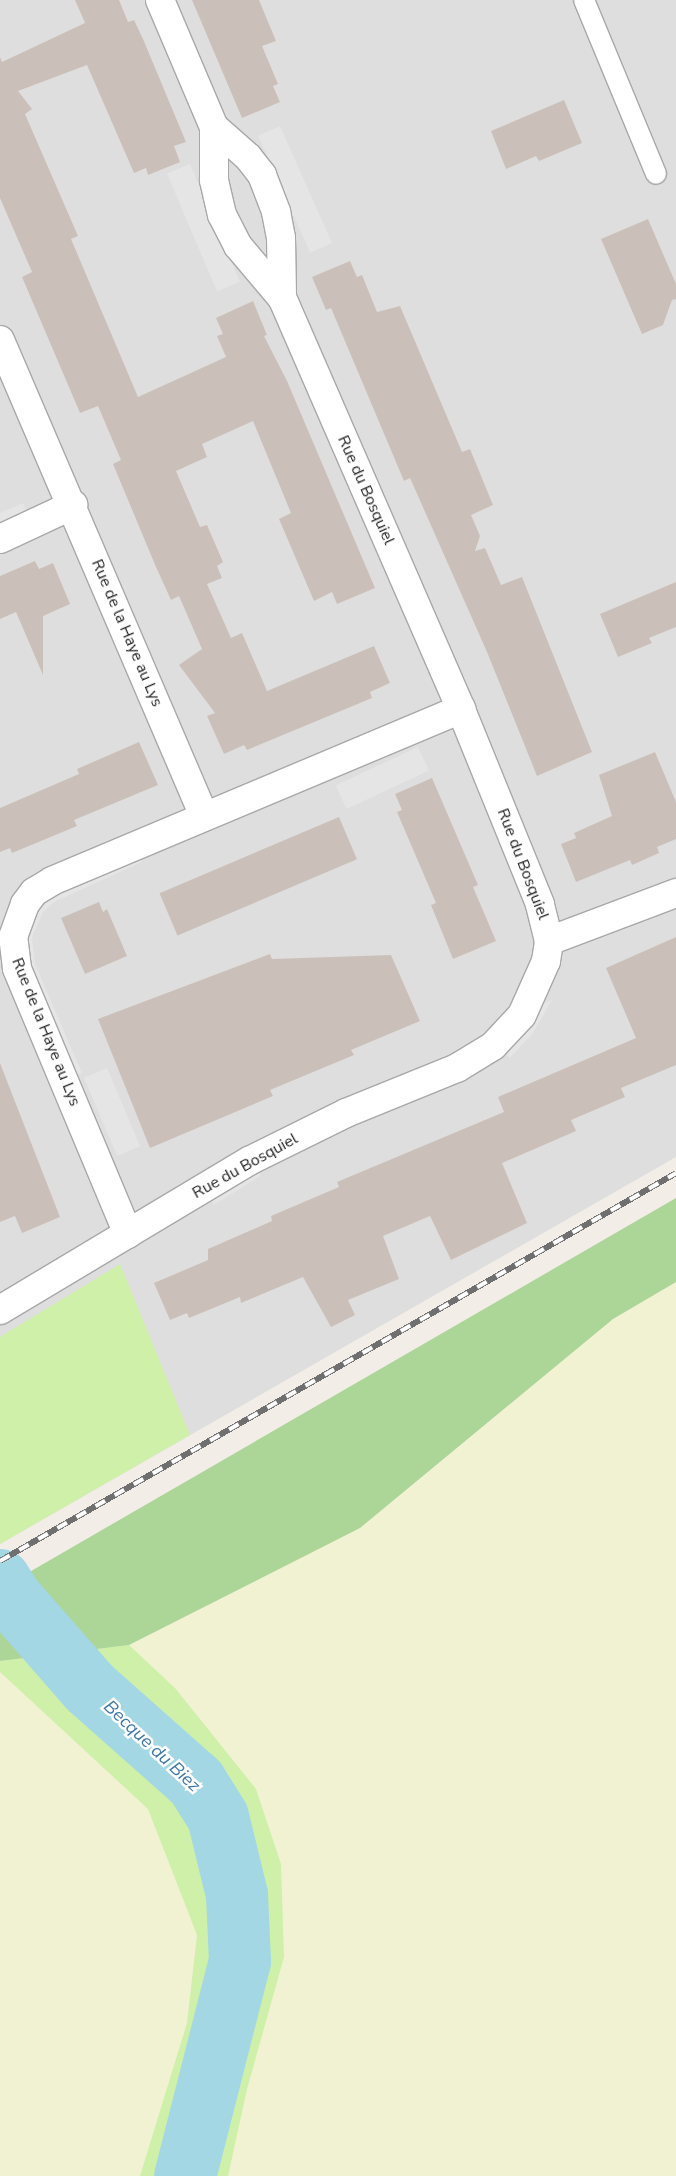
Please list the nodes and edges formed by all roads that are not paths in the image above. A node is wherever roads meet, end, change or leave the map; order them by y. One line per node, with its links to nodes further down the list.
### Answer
1 (160, 0): 3 (street, Rue du Bosquiel)
2 (584, 0): 4 (lane)
3 (214, 126): 5 (street, Rue du Bosquiel); 5 (street, Rue du Bosquiel)
4 (656, 174)
5 (282, 298): 9 (street, Rue du Bosquiel)
6 (0, 340): 7 (street, Rue de la Haye au Lys)
7 (72, 505): 8 (street); 10 (street, Rue de la Haye au Lys)
8 (0, 539)
9 (461, 709): 10 (street, Rue de la Haye au Lys); 12 (street, Rue du Bosquiel)
10 (204, 816): 13 (street, Rue de la Haye au Lys)
11 (676, 893): 12 (street)
12 (549, 941): 13 (street, Rue du Bosquiel)
13 (128, 1234): 14 (street, Rue du Bosquiel)
14 (0, 1310)

